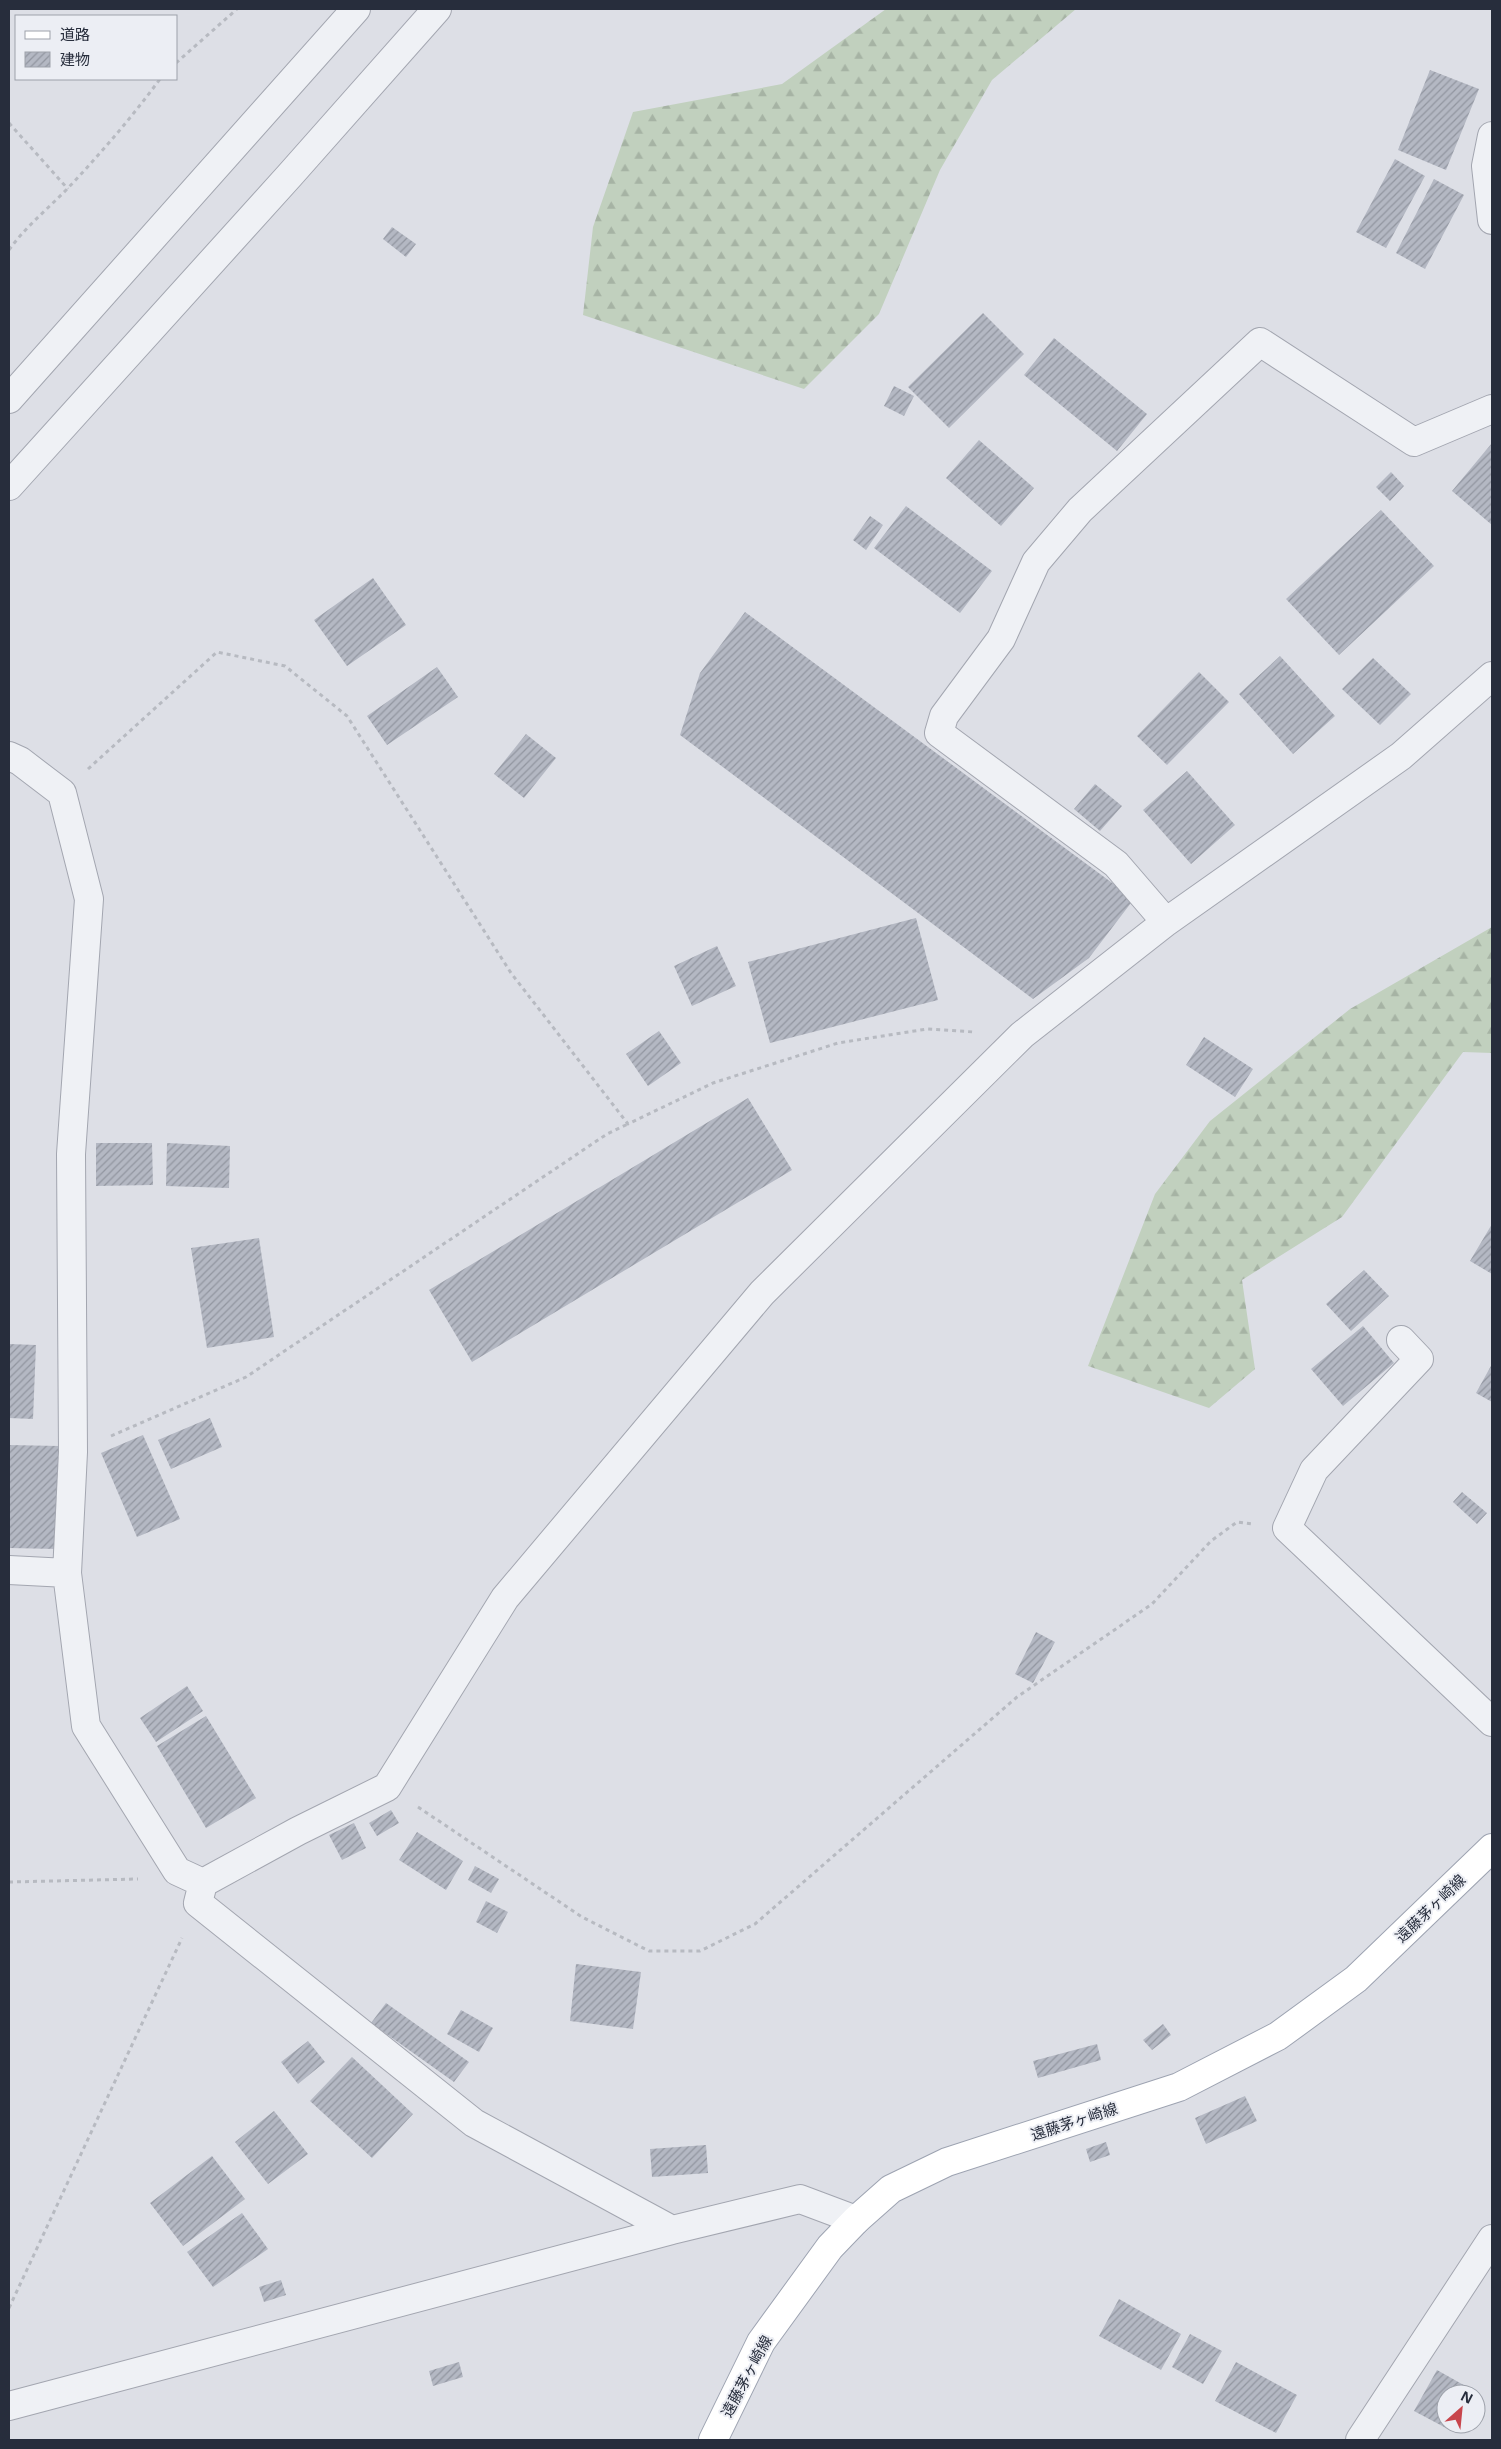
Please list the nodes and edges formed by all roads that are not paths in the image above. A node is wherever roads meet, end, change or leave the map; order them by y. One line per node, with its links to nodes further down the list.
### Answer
1 (356, 9): 5 (street)
2 (437, 9): 7 (street)
3 (1492, 136): 4 (street)
4 (1492, 220)
5 (9, 399)
6 (1492, 408): 10 (street)
7 (9, 486)
8 (1492, 676): 10 (street)
9 (9, 756): 13 (street)
10 (1166, 922): 16 (street)
11 (1401, 1340): 14 (street)
12 (9, 1570): 13 (street)
13 (68, 1573): 16 (street)
14 (1492, 1722)
15 (1492, 1848): 17 (main road, 遠藤茅ヶ崎線)
16 (200, 1893): 18 (street)
17 (856, 2220): 18 (street); 21 (main road, 遠藤茅ヶ崎線)
18 (672, 2230): 20 (street)
19 (1492, 2239): 22 (street)
20 (9, 2406)
21 (713, 2440)
22 (1360, 2440)

